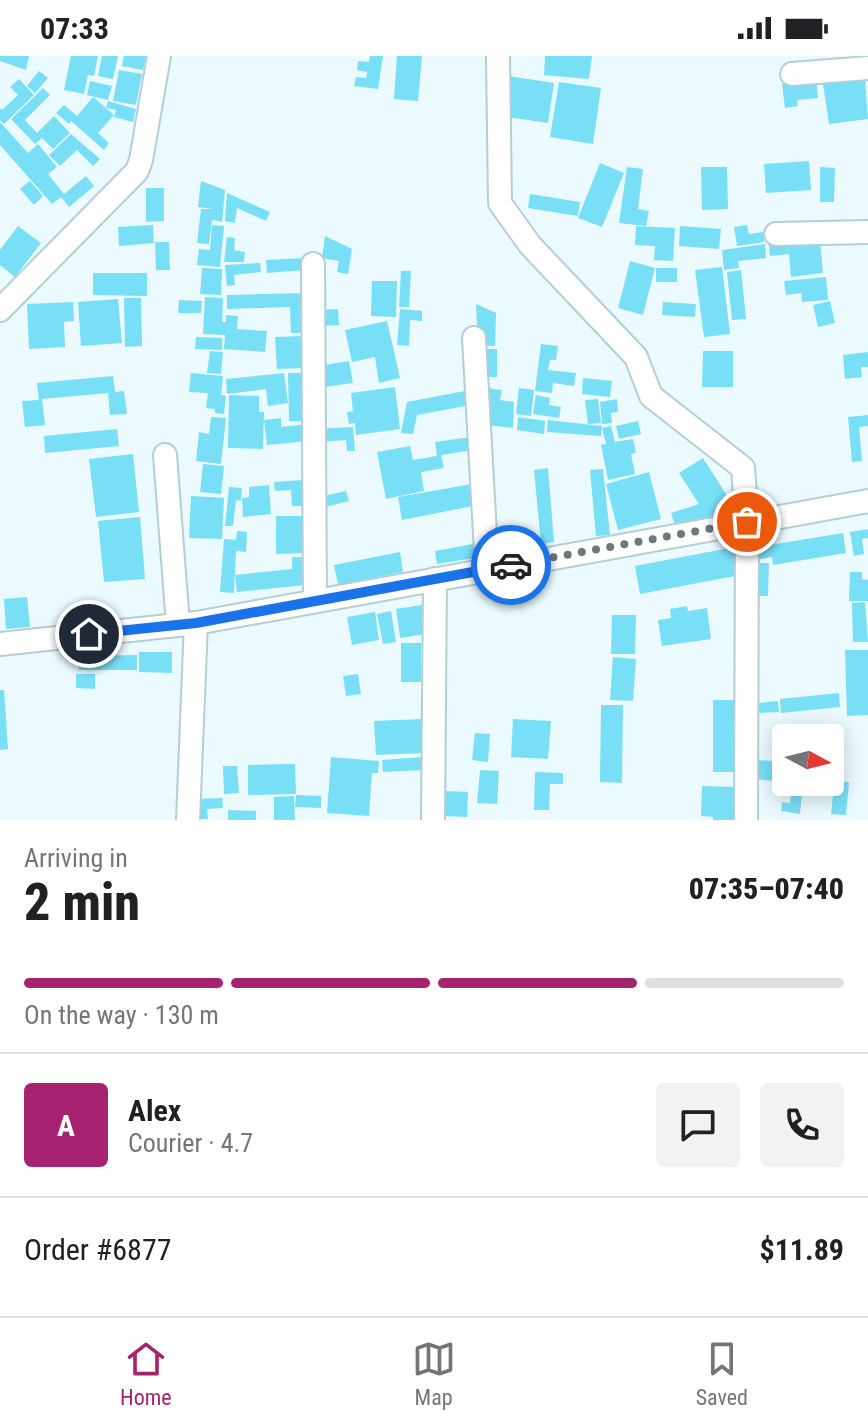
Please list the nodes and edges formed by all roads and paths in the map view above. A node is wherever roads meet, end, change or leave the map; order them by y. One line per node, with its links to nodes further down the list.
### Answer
1 (159, 56): 8 (street)
2 (498, 56): 12 (street)
3 (868, 68): 4 (street)
4 (792, 74)
5 (868, 232): 6 (street)
6 (776, 234)
7 (313, 264): 15 (street)
8 (0, 310)
9 (474, 338): 13 (street)
10 (165, 455): 16 (street)
11 (868, 501): 12 (street)
12 (747, 522): 13 (street); 20 (street)
13 (487, 570): 14 (street)
14 (435, 579): 15 (street); 19 (street)
15 (315, 601): 16 (street)
16 (187, 624): 17 (street); 18 (street)
17 (0, 644)
18 (188, 820)
19 (433, 820)
20 (746, 820)

